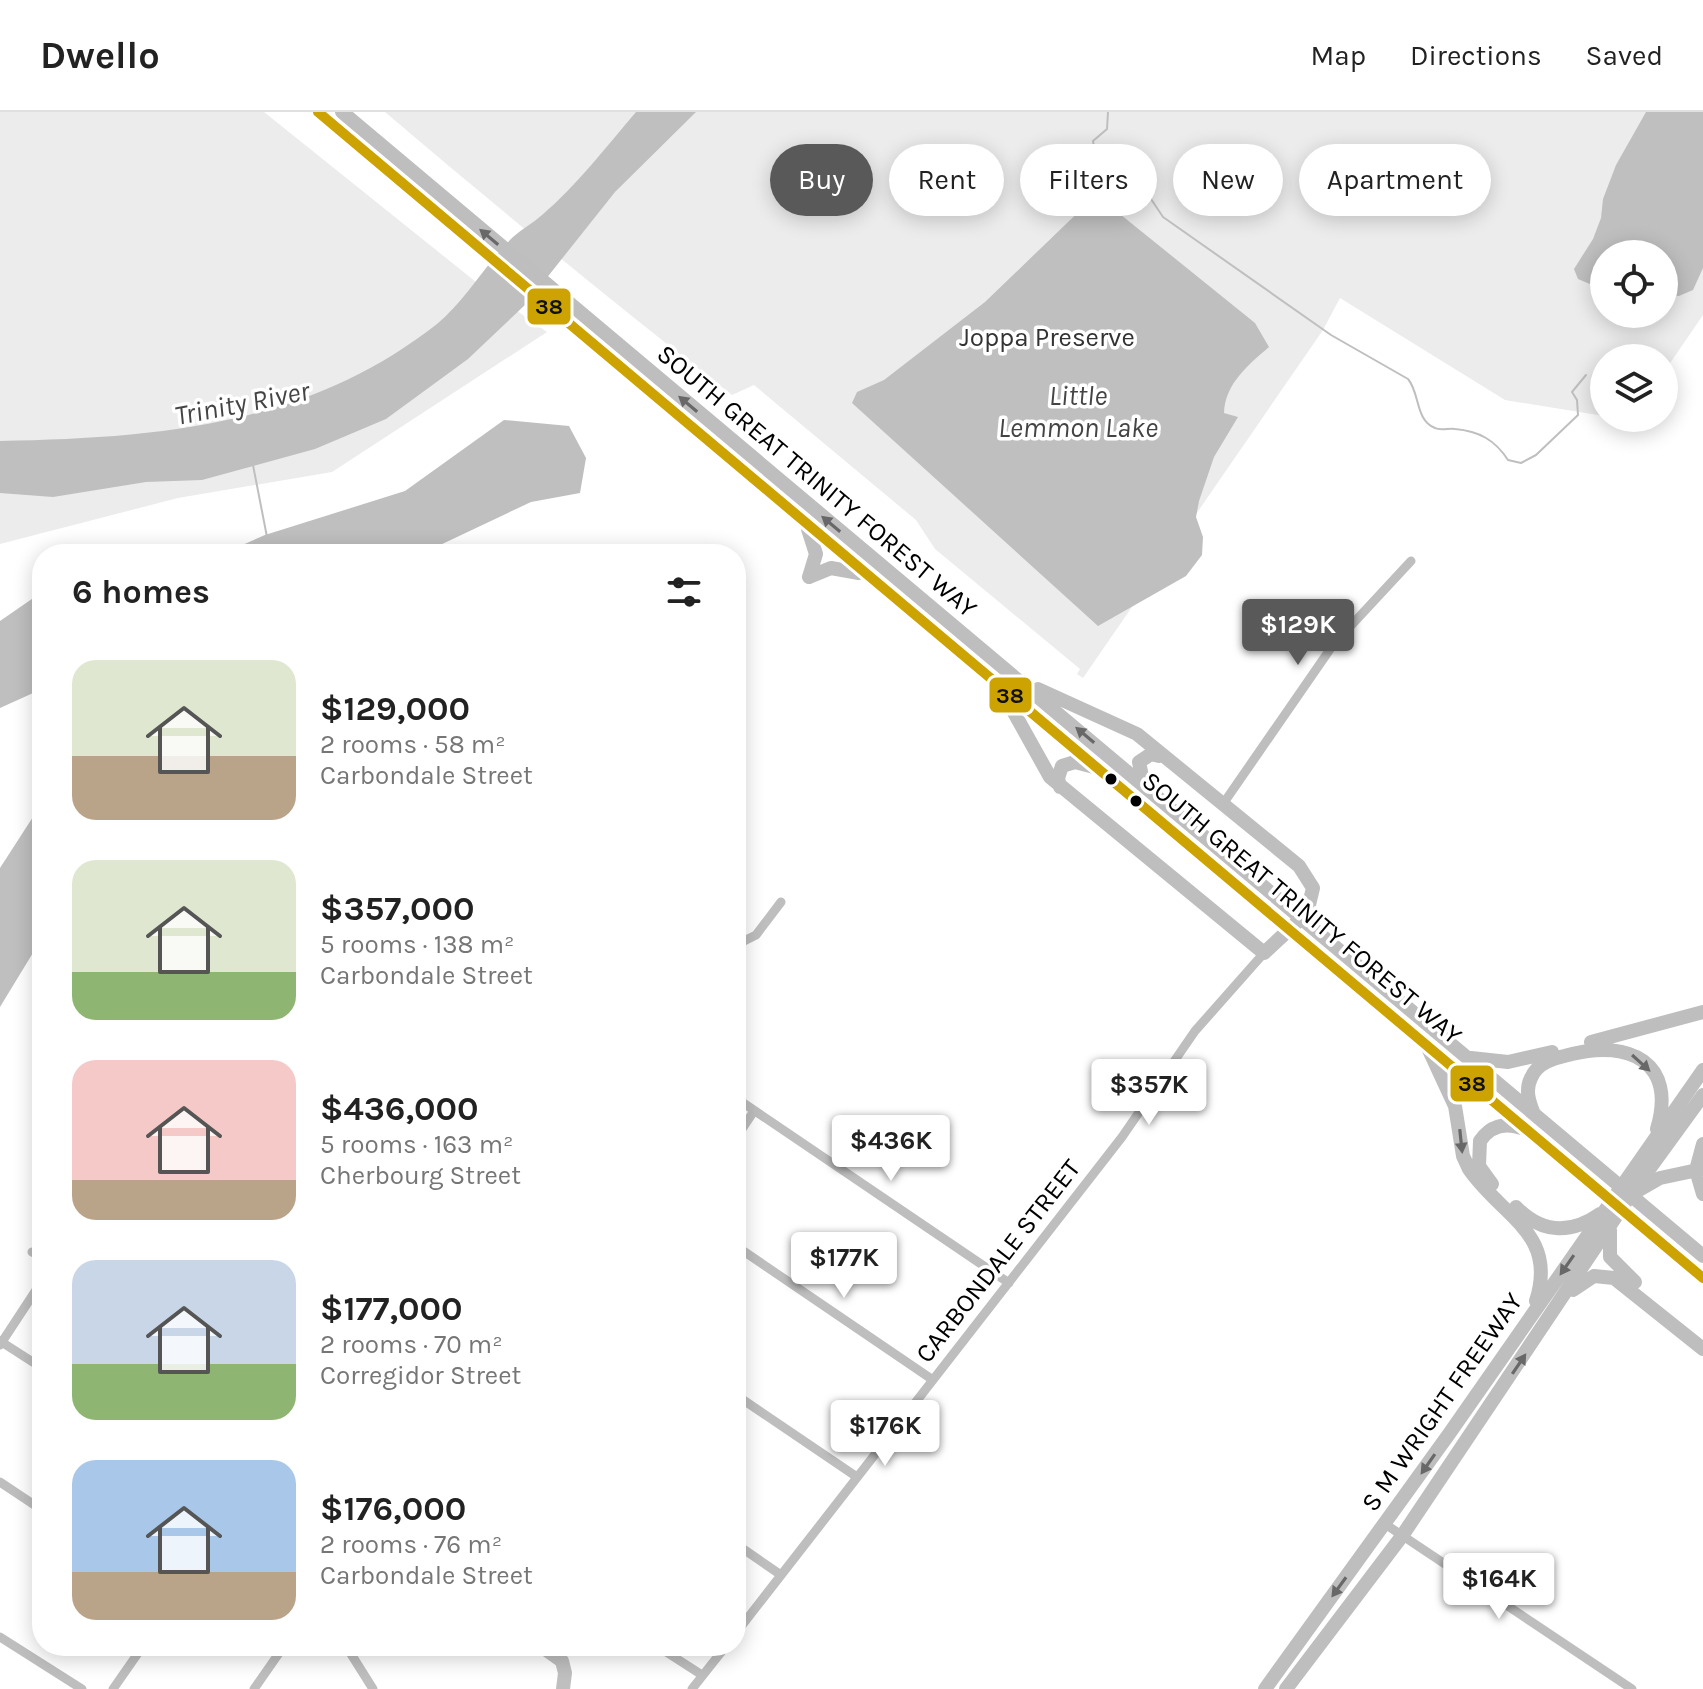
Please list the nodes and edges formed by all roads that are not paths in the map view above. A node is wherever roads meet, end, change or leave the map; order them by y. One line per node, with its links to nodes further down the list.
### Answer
1 (318, 112): 3 (main road, SOUTH GREAT TRINITY FOREST WAY)
2 (342, 112): 3 (main road, SOUTH GREAT TRINITY FOREST WAY)
3 (350, 129): 4 (main road, SOUTH GREAT TRINITY FOREST WAY); 8 (main road, SOUTH GREAT TRINITY FOREST WAY, one-way to 3)
4 (806, 525): 5 (main road, SOUTH GREAT TRINITY FOREST WAY); 7 (main road)
5 (835, 550): 7 (main road, SOUTH GREAT TRINITY FOREST WAY); 8 (main road)
6 (1411, 561): 15 (street)
7 (864, 575): 10 (main road, SOUTH GREAT TRINITY FOREST WAY)
8 (890, 575): 9 (main road, SOUTH GREAT TRINITY FOREST WAY)
9 (1019, 681): 11 (main road); 13 (main road, SOUTH GREAT TRINITY FOREST WAY, one-way to 9)
10 (999, 688): 12 (main road, SOUTH GREAT TRINITY FOREST WAY); 14 (main road)
11 (1159, 756): 13 (main road); 15 (main road)
12 (1100, 770): 14 (main road); 19 (main road, SOUTH GREAT TRINITY FOREST WAY)
13 (1145, 785): 19 (main road, SOUTH GREAT TRINITY FOREST WAY)
14 (1060, 787): 18 (main road)
15 (1223, 804): 18 (main road)
16 (781, 902): 17 (street)
17 (746, 940)
18 (1264, 953): 41 (street, CARBONDALE STREET)
19 (1384, 998): 21 (main road, SOUTH GREAT TRINITY FOREST WAY); 22 (main road, SOUTH GREAT TRINITY FOREST WAY)
20 (1703, 1012): 22 (main road)
21 (1424, 1043): 29 (main road, SOUTH GREAT TRINITY FOREST WAY); 44 (main road, one-way to 44)
22 (1467, 1056): 27 (main road, SOUTH GREAT TRINITY FOREST WAY)
23 (1703, 1070): 30 (main road, S M WRIGHT FREEWAY)
24 (1703, 1095): 35 (main road, S M WRIGHT FREEWAY)
25 (746, 1105): 26 (street)
26 (754, 1111): 28 (street); 41 (street)
27 (1534, 1114): 30 (main road, one-way to 30); 39 (main road, SOUTH GREAT TRINITY FOREST WAY)
28 (746, 1123)
29 (1527, 1130): 36 (main road); 40 (main road, SOUTH GREAT TRINITY FOREST WAY)
30 (1654, 1139): 36 (main road, S M WRIGHT FREEWAY)
31 (1703, 1144): 32 (main road)
32 (1701, 1169): 33 (main road); 34 (main road)
33 (1660, 1178): 34 (main road); 35 (main road)
34 (1703, 1195)
35 (1629, 1197): 37 (main road, S M WRIGHT FREEWAY)
36 (1604, 1212): 44 (main road, S M WRIGHT FREEWAY, one-way to 44)
37 (1611, 1227): 43 (main road, S M WRIGHT FREEWAY); 45 (main road)
38 (746, 1253): 49 (street)
39 (1703, 1256)
40 (1703, 1278)
41 (1009, 1283): 49 (street, CARBONDALE STREET)
42 (32, 1296): 46 (street)
43 (1561, 1301): 47 (main road); 55 (main road, S M WRIGHT FREEWAY, one-way to 43)
44 (1531, 1317): 54 (main road, S M WRIGHT FREEWAY, one-way to 54)
45 (1703, 1339)
46 (1, 1343): 48 (street)
47 (1703, 1349)
48 (32, 1362)
49 (933, 1380): 51 (street, CARBONDALE STREET)
50 (746, 1402): 51 (street)
51 (857, 1477): 57 (street, CARBONDALE STREET)
52 (0, 1482): 53 (street)
53 (32, 1503)
54 (1385, 1524): 55 (street); 71 (main road, S M WRIGHT FREEWAY, one-way to 71)
55 (1402, 1536): 72 (main road, S M WRIGHT FREEWAY); 73 (street)
56 (746, 1551): 57 (street)
57 (781, 1575): 58 (street, CARBONDALE STREET)
58 (746, 1620)
59 (0, 1637): 66 (street)
60 (136, 1656): 67 (street)
61 (277, 1656): 68 (street)
62 (352, 1656): 69 (street)
63 (673, 1656): 65 (street)
64 (718, 1656): 65 (street)
65 (702, 1675): 70 (street)
66 (82, 1689)
67 (113, 1689)
68 (254, 1689)
69 (373, 1689)
70 (692, 1689)
71 (1265, 1689)
72 (1286, 1689)
73 (1632, 1689)

